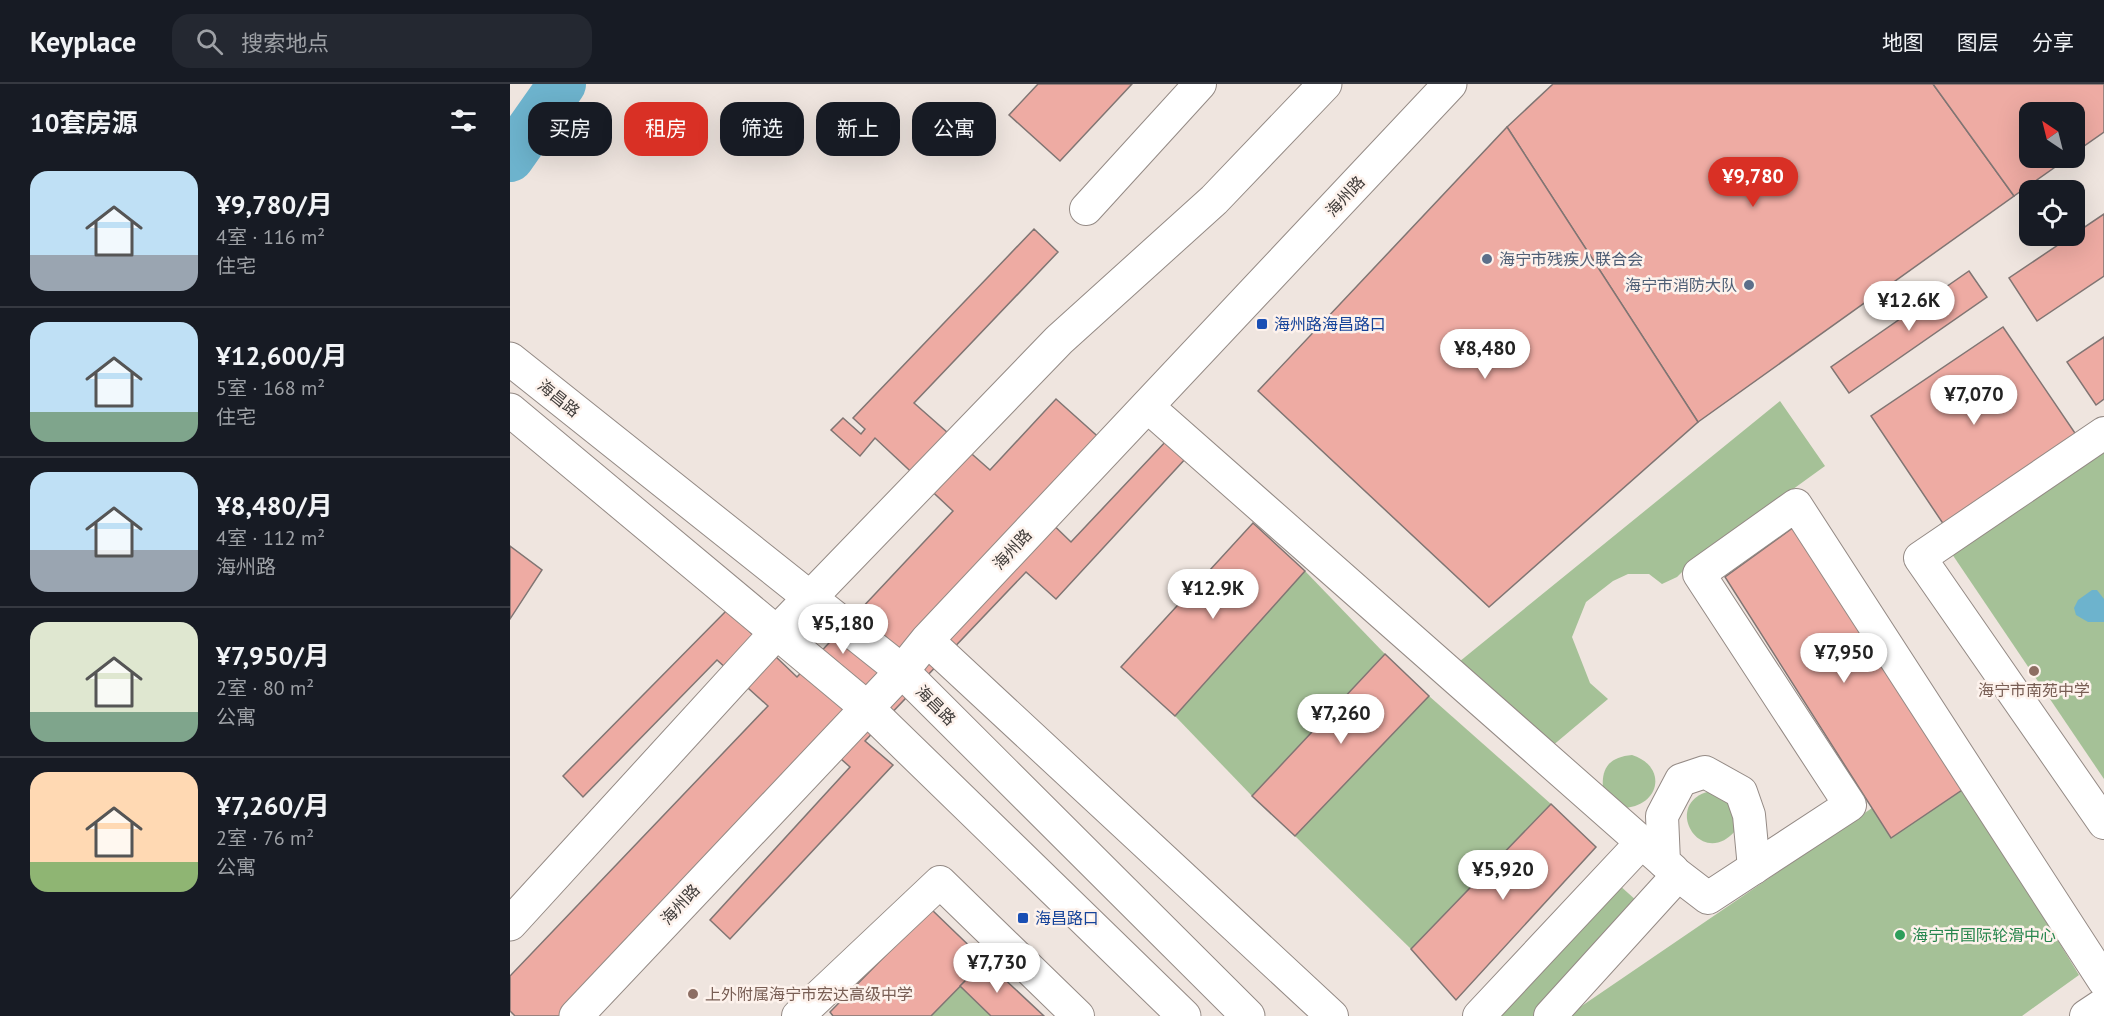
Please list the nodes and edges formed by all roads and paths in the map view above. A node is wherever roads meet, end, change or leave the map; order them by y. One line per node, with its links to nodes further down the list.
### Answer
1 (1200, 84): 4 (lane)
2 (1325, 84): 9 (main road)
3 (1450, 84): 6 (main road, 海州路)
4 (1086, 209)
5 (510, 359): 9 (main road, 海昌路)
6 (1147, 406): 11 (main road, 海州路); 15 (lane)
7 (510, 410): 10 (main road)
8 (2104, 433): 14 (lane)
9 (810, 598): 10 (main road); 12 (main road, 海昌路)
10 (776, 633): 13 (main road); 17 (main road)
11 (927, 640): 12 (main road, 海州路); 25 (lane)
12 (902, 671): 13 (main road, 海州路); 24 (main road, 海昌路)
13 (866, 707): 20 (main road, 海州路); 23 (main road)
14 (2104, 823)
15 (1661, 859): 16 (lane); 16 (lane); 26 (lane); 27 (lane)
16 (1754, 868): 18 (lane)
17 (510, 924)
18 (2104, 981)
19 (2104, 1004): 28 (lane)
20 (576, 1016)
21 (798, 1016): 22 (lane)
22 (1078, 1016)
23 (1185, 1016)
24 (1248, 1016)
25 (1332, 1016)
26 (1479, 1016)
27 (1550, 1016)
28 (2086, 1016)

